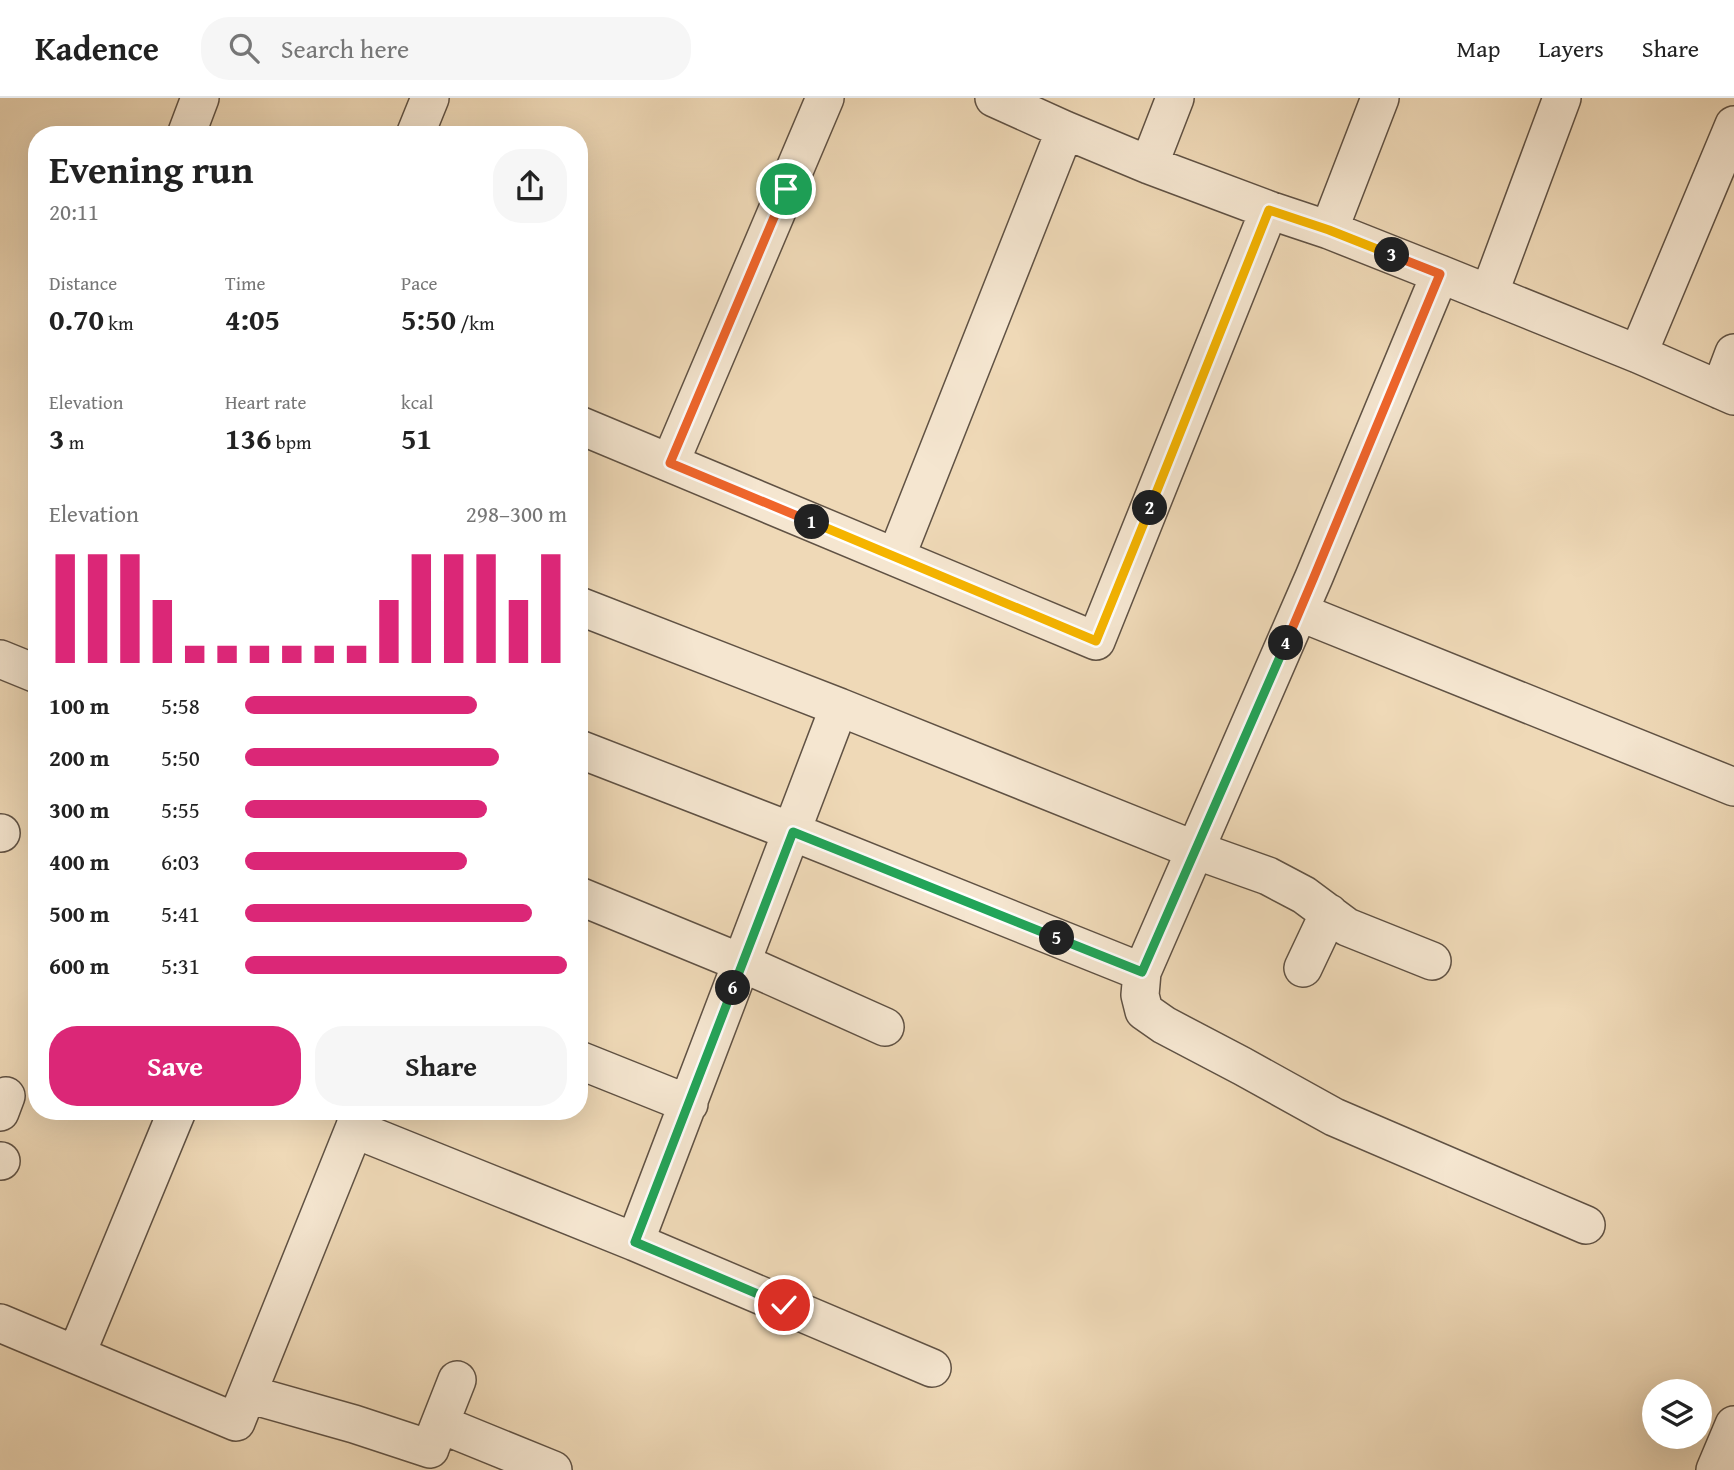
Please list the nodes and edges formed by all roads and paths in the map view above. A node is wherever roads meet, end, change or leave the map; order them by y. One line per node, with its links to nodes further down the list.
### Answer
1 (201, 98): 9 (street)
2 (430, 98): 10 (street)
3 (825, 98): 21 (street)
4 (994, 98): 11 (street)
5 (1175, 98): 12 (street)
6 (1380, 98): 14 (street)
7 (1562, 98): 16 (street)
8 (1734, 125): 18 (street)
9 (190, 126)
10 (419, 126)
11 (1065, 130): 12 (street); 22 (street)
12 (1149, 165): 13 (street)
13 (1269, 210): 14 (street); 22 (street)
14 (1329, 230): 15 (street)
15 (1440, 274): 16 (street); 24 (street)
16 (1489, 294): 18 (street)
17 (1734, 353): 19 (street)
18 (1638, 354): 19 (street)
19 (1727, 393)
20 (588, 429): 21 (street)
21 (670, 463): 22 (street)
22 (896, 557)
23 (588, 609): 27 (street)
24 (1299, 612): 29 (street); 31 (street)
25 (0, 659): 26 (street)
26 (28, 670)
27 (839, 707): 30 (street); 31 (street)
28 (588, 752): 30 (street)
29 (1734, 787)
30 (793, 832): 35 (street); 37 (street)
31 (1195, 850): 33 (street); 37 (street)
32 (588, 900): 35 (street)
33 (1329, 913): 34 (street); 36 (street)
34 (1432, 961)
35 (742, 963): 38 (street); 40 (street)
36 (1303, 968)
37 (1142, 972): 43 (street)
38 (885, 1027)
39 (588, 1064): 40 (street)
40 (689, 1104): 44 (street)
41 (173, 1120): 46 (street)
42 (357, 1120): 44 (street); 49 (street)
43 (1586, 1225)
44 (635, 1242): 47 (street)
45 (0, 1323): 46 (street)
46 (76, 1355): 49 (street)
47 (932, 1368)
48 (457, 1380): 51 (street)
49 (248, 1394): 51 (street)
50 (1734, 1425): 53 (street)
51 (430, 1448): 52 (street)
52 (553, 1470)
53 (1715, 1470)

